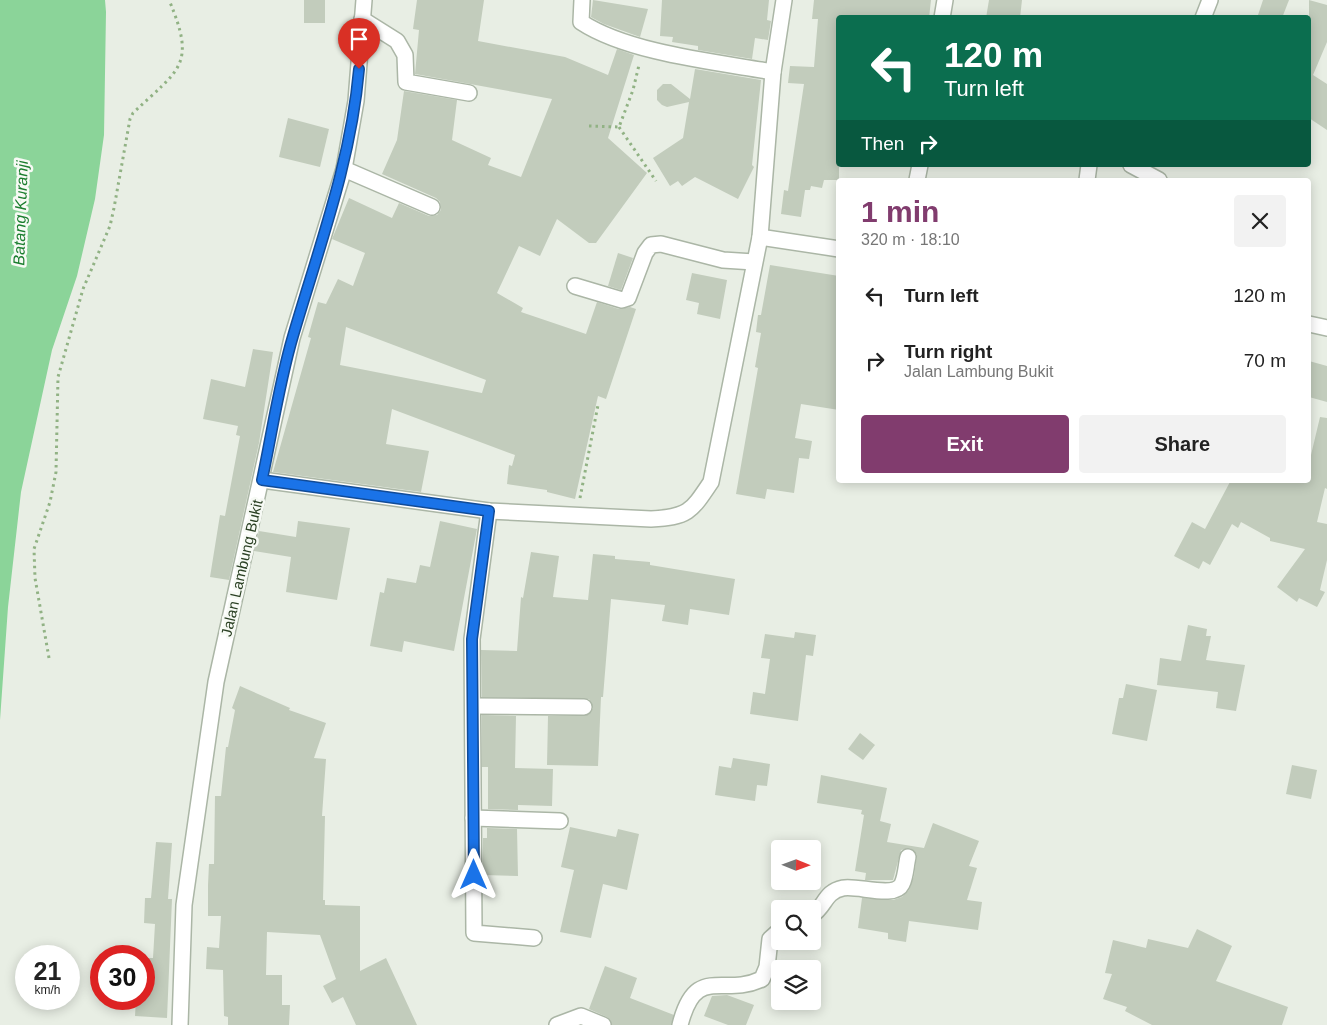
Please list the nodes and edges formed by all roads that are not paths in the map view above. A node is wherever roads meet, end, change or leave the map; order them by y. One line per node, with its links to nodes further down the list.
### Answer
1 (364, 0): 8 (street, Jalan Lambung Bukit)
2 (582, 0): 9 (street)
3 (784, 0): 9 (street)
4 (945, 0): 6 (street)
5 (1210, 0): 7 (street)
6 (942, 15)
7 (1204, 15)
8 (362, 19): 10 (street); 12 (street, Jalan Lambung Bukit)
9 (773, 72): 15 (street)
10 (469, 93)
11 (1135, 167): 13 (street)
12 (344, 169): 14 (street); 21 (street, Jalan Lambung Bukit)
13 (1155, 178)
14 (432, 207)
15 (760, 237): 16 (street); 17 (street)
16 (836, 249)
17 (754, 262): 18 (street); 22 (street)
18 (575, 286)
19 (1311, 324): 20 (street)
20 (1327, 328)
21 (262, 480): 22 (street); 31 (street, Jalan Lambung Bukit)
22 (489, 511): 23 (street)
23 (473, 706): 24 (street); 25 (street)
24 (584, 707)
25 (473, 818): 26 (street); 29 (street)
26 (560, 820)
27 (908, 857): 28 (street)
28 (821, 903)
29 (534, 938)
30 (771, 938): 34 (street)
31 (180, 1025)
32 (557, 1025): 33 (street)
33 (603, 1025)
34 (680, 1025)

